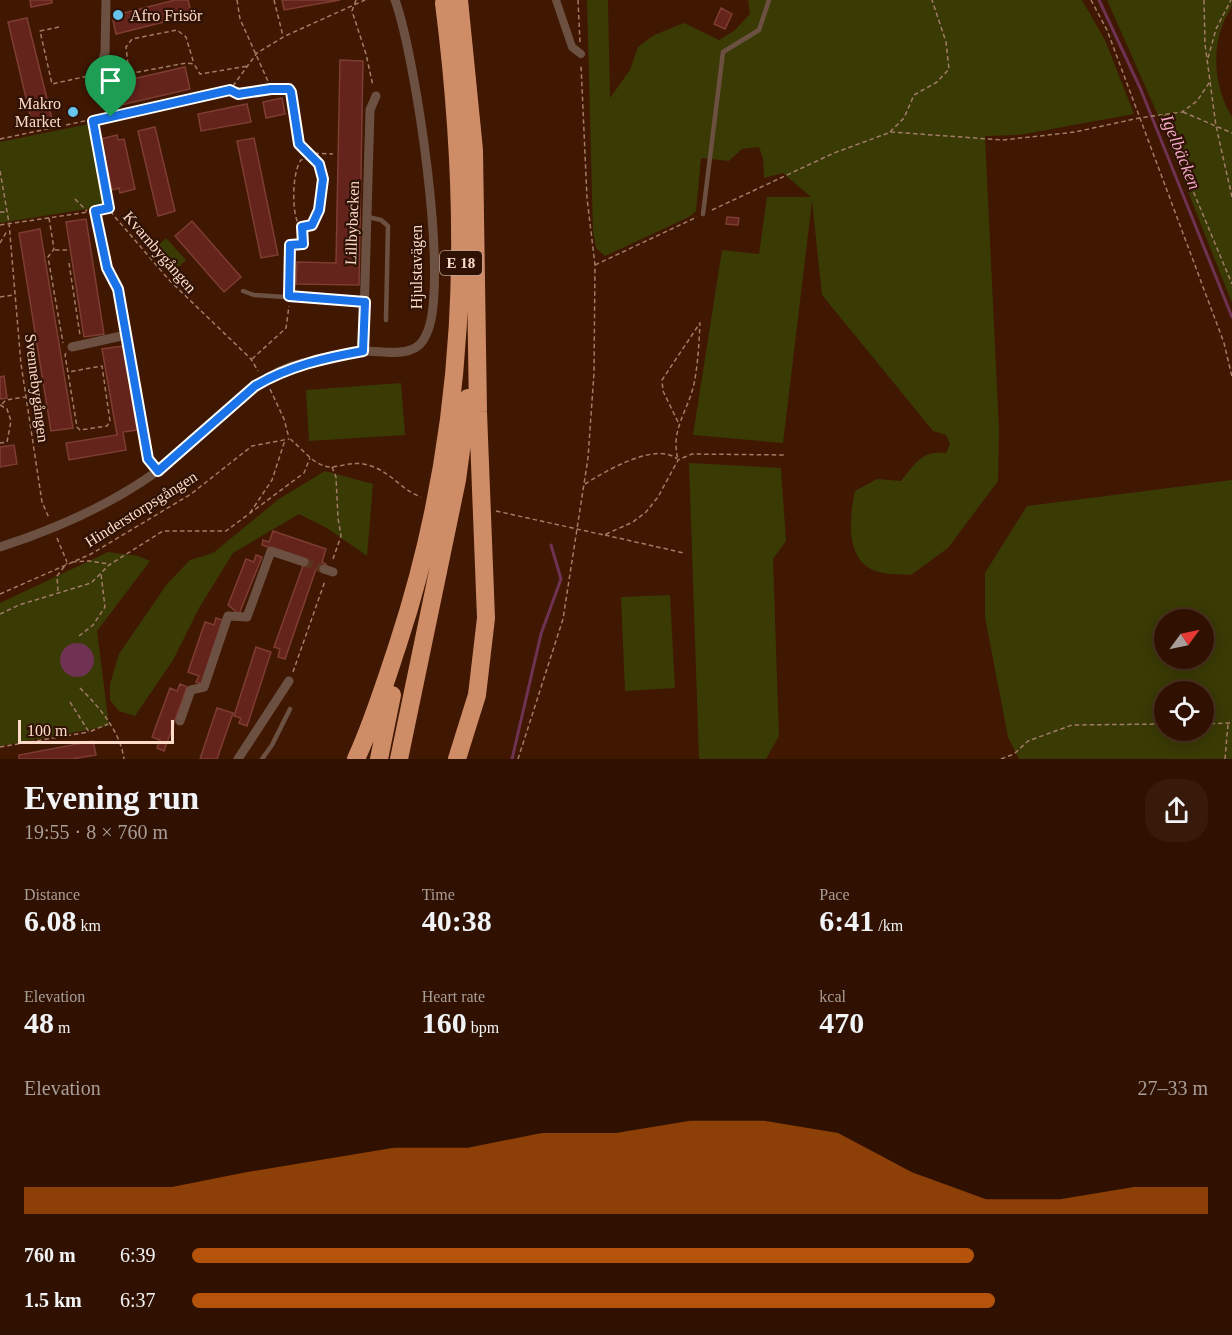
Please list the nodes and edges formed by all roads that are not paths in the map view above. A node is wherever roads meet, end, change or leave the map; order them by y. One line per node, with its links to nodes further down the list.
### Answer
1 (106, 0): 7 (street)
2 (395, 0): 18 (street, Hjulstavägen)
3 (556, 0): 6 (street)
4 (769, 0): 9 (lane)
5 (452, 2): 14 (highway, E 18); 22 (highway, E 18)
6 (581, 54)
7 (98, 73)
8 (376, 96): 10 (street, Lillbybacken)
9 (703, 214)
10 (368, 217): 13 (street, Lillbybacken); 15 (lane)
11 (107, 268): 16 (street)
12 (243, 291): 13 (lane)
13 (365, 302): 18 (street, Lillbybacken)
14 (476, 304): 30 (highway, E 18); 31 (highway)
15 (386, 320)
16 (126, 335): 17 (street); 19 (street)
17 (77, 346)
18 (363, 351): 19 (street, Hjulstavägen)
19 (158, 471): 20 (street, Hjulstavägen)
20 (0, 546)
21 (304, 562): 25 (street)
22 (409, 611): 28 (highway); 29 (highway, E 18)
23 (289, 681): 26 (street)
24 (290, 709): 27 (lane)
25 (180, 721)
26 (238, 759)
27 (262, 759)
28 (356, 759)
29 (379, 759)
30 (399, 759)
31 (457, 759)

